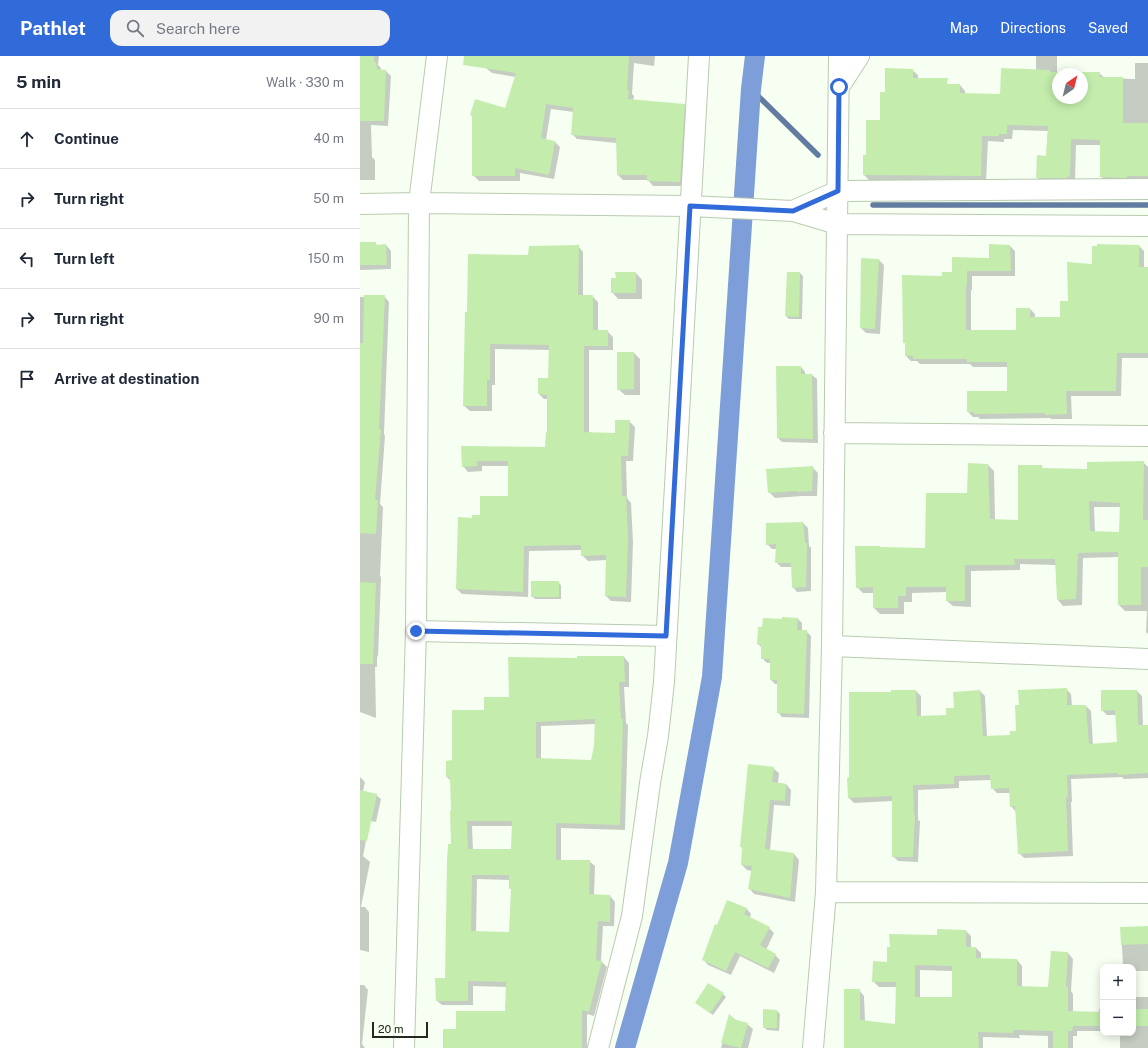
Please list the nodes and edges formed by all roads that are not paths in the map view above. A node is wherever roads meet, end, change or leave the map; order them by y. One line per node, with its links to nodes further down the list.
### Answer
1 (437, 56): 8 (street)
2 (699, 56): 10 (street)
3 (839, 56): 5 (street)
4 (859, 56): 5 (street)
5 (839, 87): 7 (street)
6 (1148, 189): 7 (street)
7 (838, 191): 11 (street); 12 (street)
8 (419, 203): 9 (street); 10 (street); 16 (street)
9 (360, 204)
10 (695, 206): 11 (street); 17 (street)
11 (793, 211): 12 (street)
12 (837, 224): 13 (street); 14 (street)
13 (1148, 226)
14 (834, 433): 15 (street); 18 (street)
15 (1148, 436)
16 (416, 631): 17 (street); 22 (street)
17 (666, 636): 23 (street)
18 (832, 646): 19 (street); 20 (street)
19 (1148, 659)
20 (826, 892): 21 (street); 24 (street)
21 (1148, 893)
22 (404, 1048)
23 (598, 1048)
24 (813, 1048)

